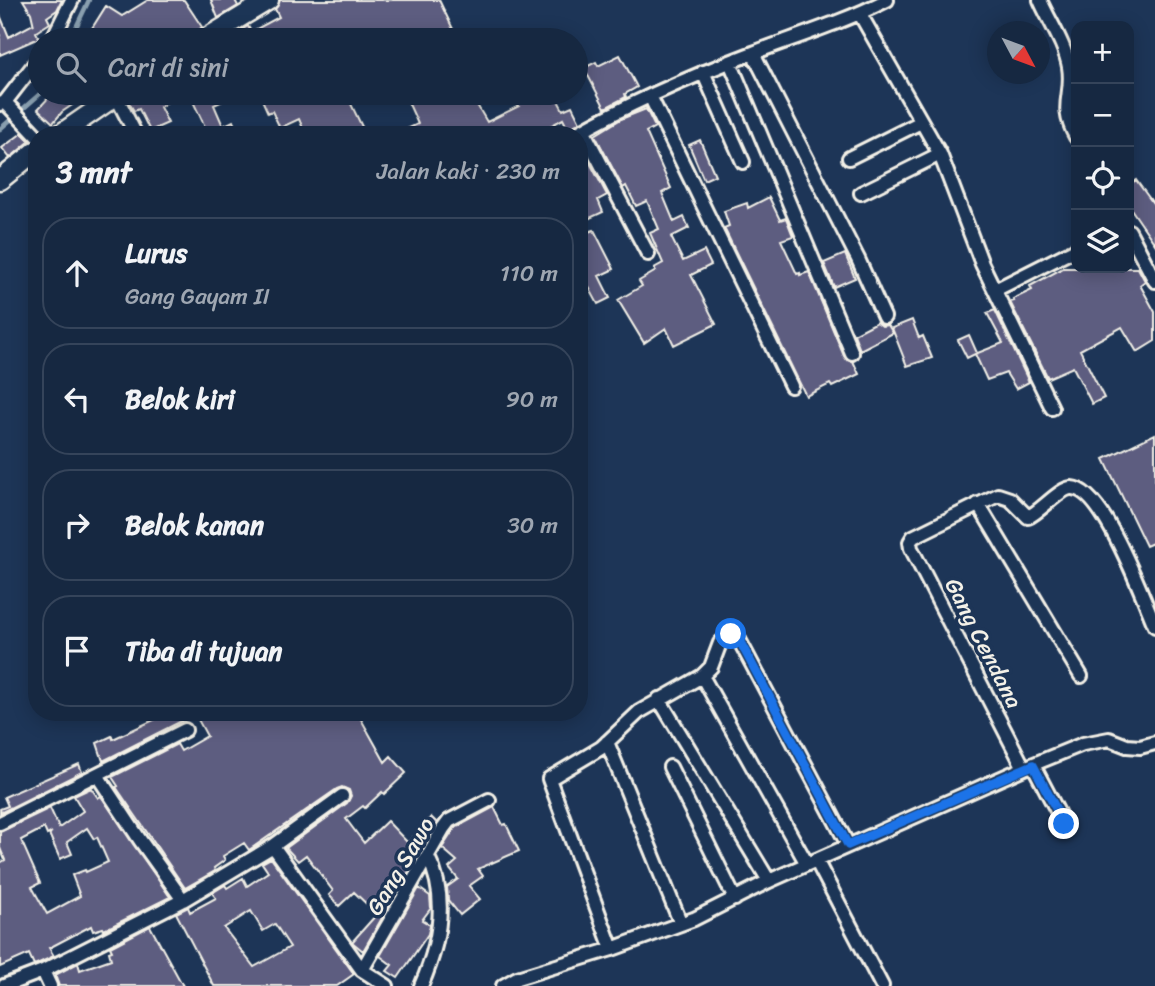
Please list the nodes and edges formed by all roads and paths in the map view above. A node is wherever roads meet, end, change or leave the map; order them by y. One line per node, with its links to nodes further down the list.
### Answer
1 (72, 0): 6 (street)
2 (269, 0): 7 (street)
3 (887, 0): 5 (street)
4 (1040, 0): 17 (street)
5 (860, 14): 8 (street); 16 (street)
6 (58, 28)
7 (223, 28)
8 (753, 53): 9 (street); 35 (street)
9 (730, 62): 10 (street); 36 (street)
10 (702, 72): 12 (street); 26 (street)
11 (28, 74): 15 (street)
12 (650, 96): 21 (street); 37 (street)
13 (102, 105): 19 (street)
14 (123, 105): 20 (street)
15 (6, 106): 18 (street)
16 (921, 122): 23 (street); 25 (street)
17 (1071, 124)
18 (28, 126)
19 (72, 126)
20 (132, 126)
21 (588, 126)
22 (588, 149): 31 (street)
23 (940, 154): 28 (street); 34 (street)
24 (28, 157): 27 (street)
25 (849, 158)
26 (743, 162)
27 (0, 180)
28 (861, 193)
29 (1134, 238): 32 (street)
30 (1071, 252): 34 (street)
31 (649, 254)
32 (1150, 259): 33 (street)
33 (1155, 281)
34 (995, 290): 38 (street)
35 (884, 317)
36 (852, 353)
37 (791, 386)
38 (1052, 408)
39 (978, 504): 40 (street); 42 (street); 47 (street, Gang Cendana)
40 (1155, 626)
41 (702, 676): 43 (street); 54 (street); 57 (street)
42 (1081, 677)
43 (659, 699): 45 (street); 58 (street)
44 (185, 730): 49 (street)
45 (607, 742): 61 (street); 62 (street)
46 (1155, 743): 47 (street)
47 (1029, 766): 53 (street, Gang Cendana); 54 (street)
48 (670, 767): 59 (street)
49 (97, 775): 52 (street); 60 (street)
50 (342, 796): 55 (street)
51 (489, 800): 56 (street, Gang Sawo)
52 (0, 823)
53 (1064, 824)
54 (848, 845): 57 (street)
55 (273, 846): 60 (street); 63 (street)
56 (428, 857): 63 (street, Gang Sawo); 68 (street)
57 (812, 862): 58 (street); 70 (street)
58 (769, 881): 59 (street)
59 (735, 899): 61 (street)
60 (183, 900): 64 (street)
61 (681, 924): 62 (street)
62 (612, 948): 69 (street)
63 (362, 970): 67 (street)
64 (43, 971): 65 (street); 66 (street)
65 (4, 986)
66 (50, 986)
67 (387, 986)
68 (421, 986)
69 (503, 986)
70 (882, 986)

